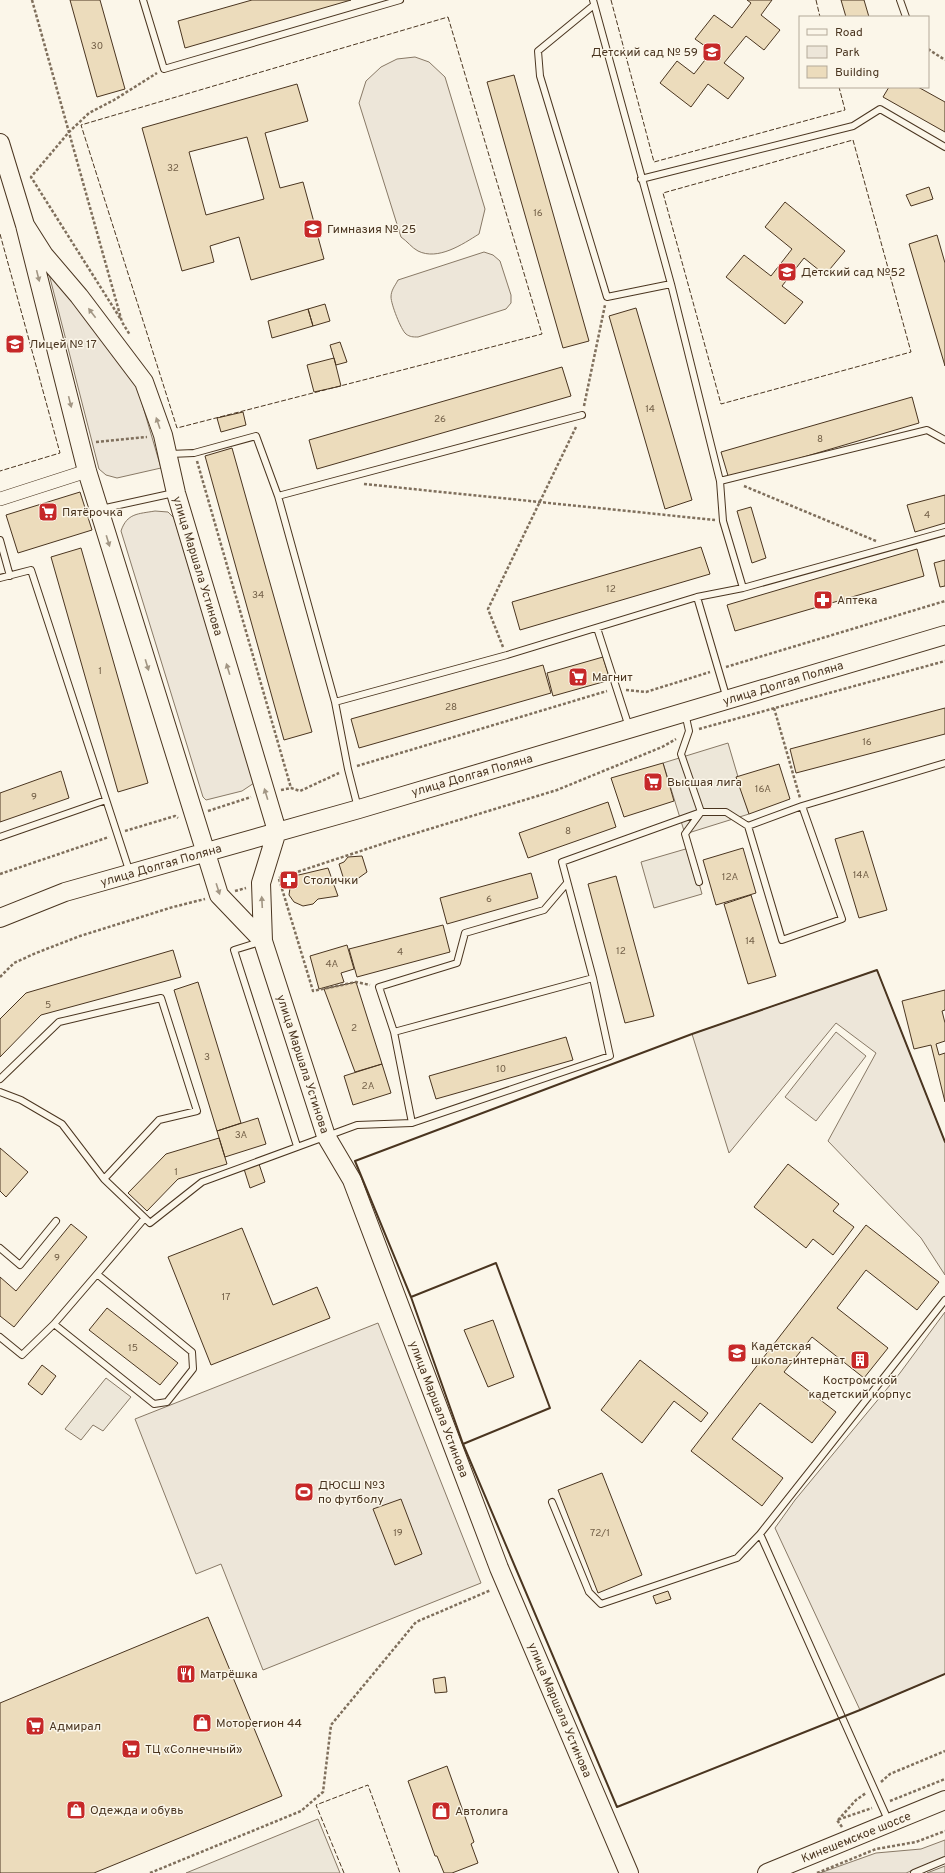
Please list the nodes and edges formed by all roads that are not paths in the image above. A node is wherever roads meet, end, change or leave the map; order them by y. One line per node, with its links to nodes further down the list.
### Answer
1 (143, 0): 2 (lane)
2 (400, 0)
3 (900, 0): 5 (lane)
4 (594, 2): 8 (lane); 10 (lane)
5 (906, 16)
6 (0, 143): 9 (street, улица Маршала Устинова)
7 (945, 147): 8 (lane)
8 (641, 179): 10 (lane)
9 (25, 225): 13 (street, улица Маршала Устинова, one-way to 9); 14 (street, улица Маршала Устинова, one-way to 14)
10 (671, 284): 15 (lane)
11 (582, 416): 17 (lane)
12 (945, 440): 15 (lane)
13 (167, 454): 16 (street, улица Маршала Устинова); 17 (lane)
14 (87, 471): 18 (street); 19 (street, улица Маршала Устинова)
15 (720, 481): 24 (lane)
16 (176, 493): 19 (lane); 38 (street, улица Маршала Устинова, one-way to 16)
17 (278, 496): 29 (lane)
18 (0, 500)
19 (99, 510): 40 (street, улица Маршала Устинова, one-way to 40)
20 (945, 532): 24 (lane)
21 (0, 540): 22 (lane)
22 (10, 576): 23 (lane); 33 (lane)
23 (0, 578)
24 (743, 588): 25 (lane)
25 (697, 597): 26 (lane); 28 (lane)
26 (597, 628): 29 (lane); 31 (lane)
27 (945, 635): 28 (street, улица Долгая Поляна)
28 (727, 700): 30 (street, улица Долгая Поляна)
29 (335, 702): 35 (lane)
30 (685, 712): 31 (street, улица Долгая Поляна); 36 (lane)
31 (629, 728): 35 (street, улица Долгая Поляна)
32 (945, 763): 34 (lane)
33 (106, 800): 39 (lane); 41 (lane)
34 (802, 806): 37 (lane); 37 (lane)
35 (359, 809): 38 (street, улица Долгая Поляна)
36 (701, 812): 37 (lane); 42 (lane); 43 (lane)
37 (748, 826)
38 (277, 831): 40 (street, улица Долгая Поляна); 45 (street, улица Маршала Устинова, one-way to 38)
39 (0, 837)
40 (206, 852): 41 (street, улица Долгая Поляна); 45 (street, улица Маршала Устинова, one-way to 45)
41 (130, 874): 44 (street, улица Долгая Поляна)
42 (699, 882)
43 (567, 883): 46 (lane); 47 (lane)
44 (0, 918)
45 (263, 941): 51 (street, улица Маршала Устинова); 52 (lane)
46 (593, 978): 47 (lane); 50 (lane)
47 (394, 1032): 50 (lane)
48 (0, 1079): 53 (lane)
49 (0, 1092): 53 (lane)
50 (412, 1123): 51 (lane)
51 (326, 1136): 52 (lane); 68 (street, улица Маршала Устинова)
52 (297, 1146): 54 (lane)
53 (104, 1179): 54 (lane)
54 (144, 1219): 57 (lane)
55 (56, 1221): 56 (lane)
56 (0, 1248)
57 (97, 1274): 59 (lane); 59 (lane)
58 (945, 1300): 62 (lane)
59 (54, 1324): 60 (lane)
60 (0, 1337)
61 (552, 1502): 62 (lane)
62 (760, 1534): 64 (lane)
63 (945, 1800): 64 (street, Кинешемское шоссе)
64 (889, 1823): 66 (street, Кинешемское шоссе)
65 (945, 1860): 67 (lane)
66 (778, 1871)
67 (923, 1871): 69 (lane)
68 (629, 1873)
69 (914, 1873)

